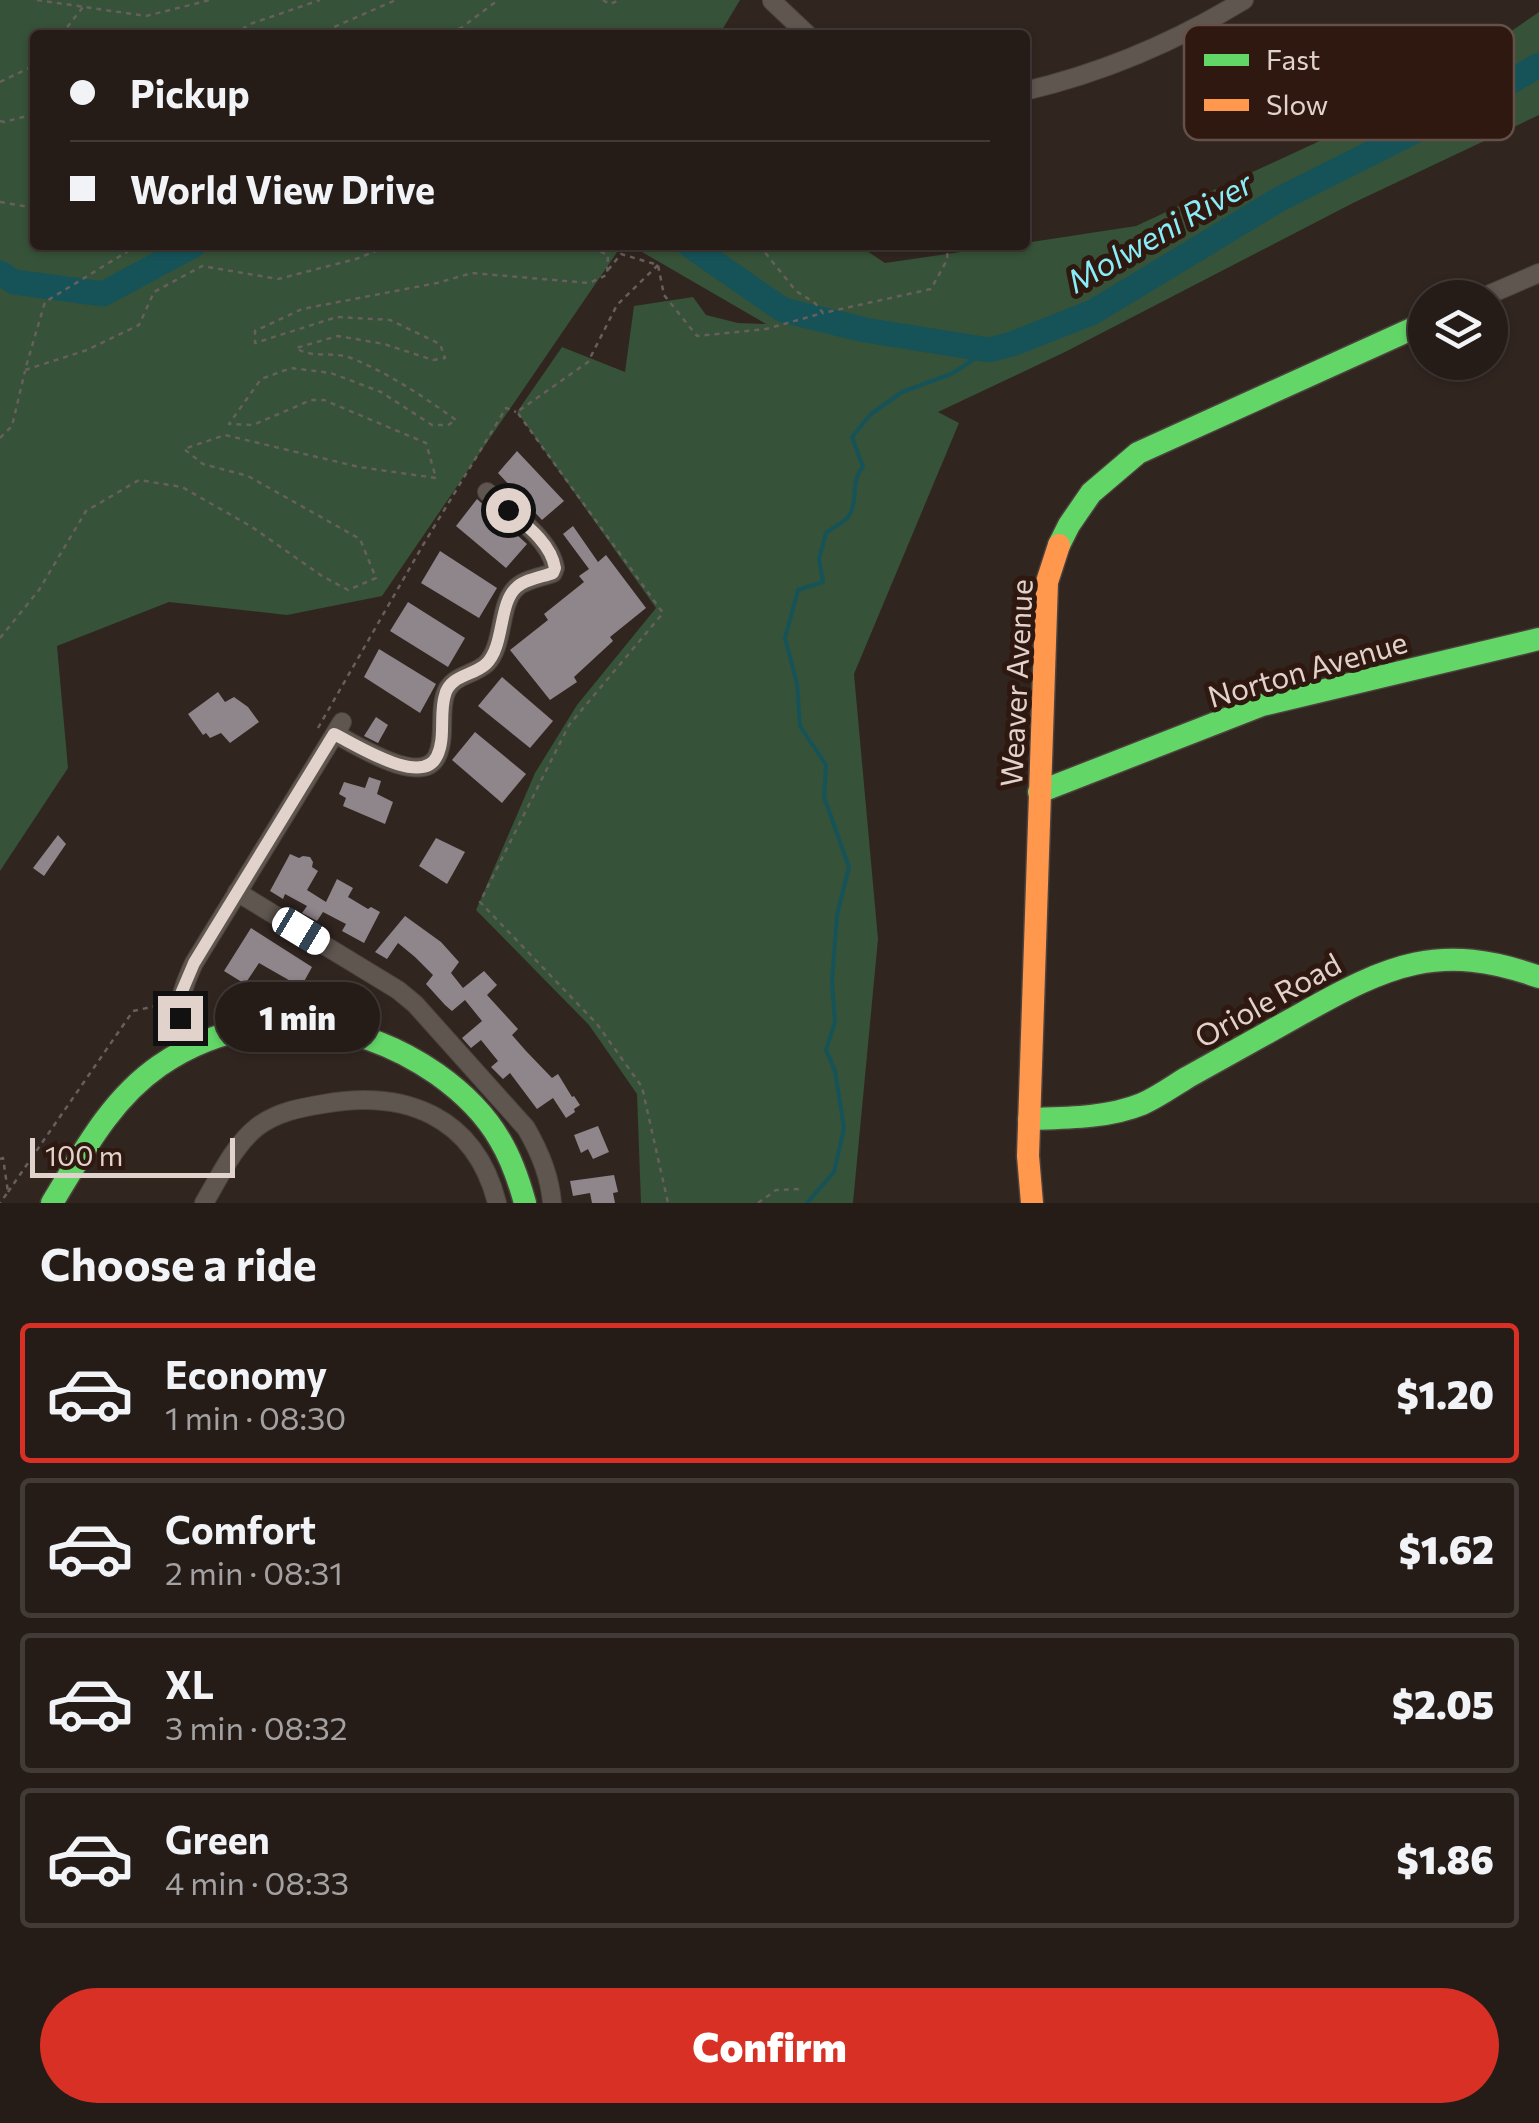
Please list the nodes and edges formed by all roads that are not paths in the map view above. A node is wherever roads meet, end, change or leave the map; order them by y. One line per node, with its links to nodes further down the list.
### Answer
1 (1244, 0): 3 (street)
2 (772, 1): 4 (street)
3 (1201, 25)
4 (803, 30)
5 (1184, 33): 6 (street)
6 (1030, 90)
7 (1539, 273): 8 (street)
8 (1508, 286)
9 (1408, 331): 12 (street, Weaver Avenue)
10 (487, 492): 13 (street)
11 (1539, 639): 12 (street, Norton Avenue)
12 (1040, 792): 16 (street, Weaver Avenue)
13 (237, 892): 15 (street); 21 (street)
14 (1539, 977): 16 (street, Oriole Road)
15 (190, 1050): 17 (street); 20 (street)
16 (1029, 1118): 22 (street, Weaver Avenue)
17 (52, 1203)
18 (204, 1203): 19 (street)
19 (496, 1203)
20 (525, 1203)
21 (552, 1203)
22 (1032, 1203)

